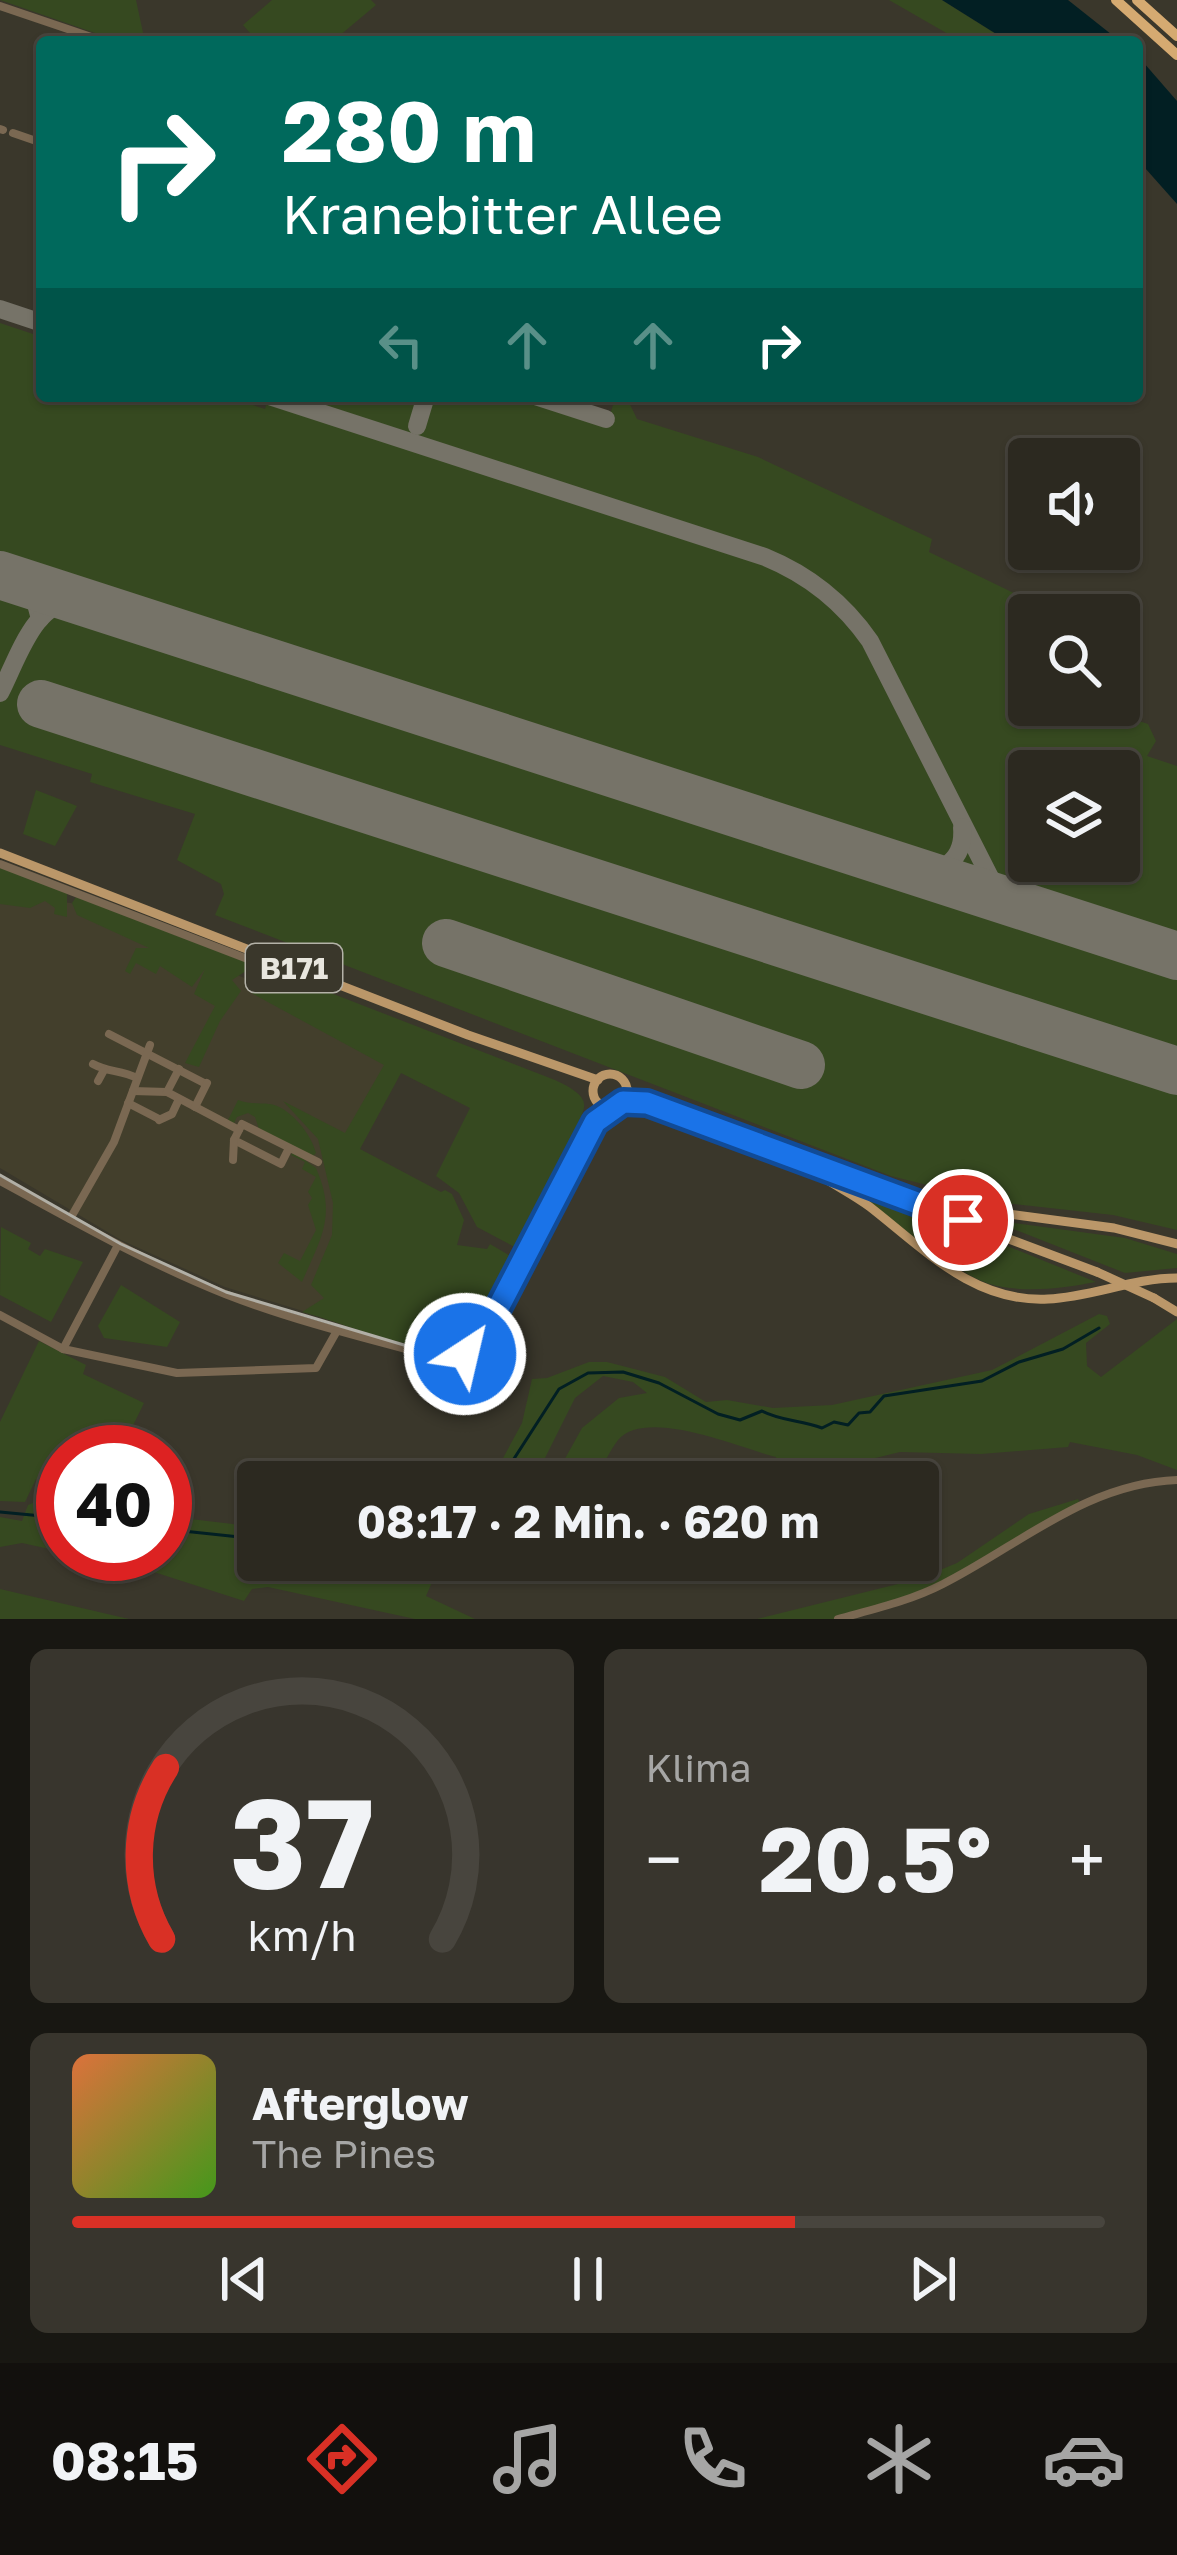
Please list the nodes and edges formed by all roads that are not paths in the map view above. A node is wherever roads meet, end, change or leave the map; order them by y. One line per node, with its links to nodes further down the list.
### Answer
1 (1116, 0): 6 (highway)
2 (1137, 0): 5 (highway)
3 (0, 7): 4 (street)
4 (88, 36)
5 (1177, 36)
6 (1177, 56)
7 (5, 131): 8 (street)
8 (36, 141)
9 (0, 853): 19 (main road, B171)
10 (0, 864): 11 (street)
11 (302, 980)
12 (109, 1034): 13 (street)
13 (147, 1050): 16 (street); 17 (street)
14 (93, 1064): 15 (street)
15 (104, 1070): 17 (street); 18 (street)
16 (179, 1070): 22 (street); 28 (street)
17 (137, 1078): 21 (street)
18 (98, 1081)
19 (596, 1085): 20 (main road, B171); 24 (main road)
20 (627, 1090): 25 (main road); 27 (main road, B171)
21 (134, 1091): 22 (street); 26 (street)
22 (167, 1093): 23 (street)
23 (179, 1099): 26 (street); 28 (street)
24 (598, 1102): 29 (main road); 30 (street)
25 (623, 1102): 27 (main road, B171); 29 (main road, B171)
26 (128, 1103): 41 (street)
27 (647, 1103): 36 (main road, B171)
28 (195, 1107): 31 (street)
29 (610, 1108): 30 (street)
30 (595, 1122): 49 (street)
31 (236, 1135): 32 (street); 33 (street); 35 (street); 37 (street)
32 (270, 1138): 34 (street); 35 (street)
33 (221, 1147)
34 (290, 1148): 35 (street); 38 (street)
35 (261, 1154)
36 (799, 1159): 40 (main road, B171); 45 (main road)
37 (232, 1160)
38 (319, 1162)
39 (0, 1180): 41 (street)
40 (895, 1194): 42 (main road, B171); 43 (main road, B171)
41 (70, 1219): 44 (street)
42 (963, 1220): 45 (main road); 47 (main road, B171, bridge)
43 (1177, 1244)
44 (118, 1245): 49 (street); 50 (street)
45 (947, 1268): 46 (main road)
46 (1177, 1277)
47 (1177, 1312)
48 (0, 1315): 50 (street)
49 (338, 1329): 50 (street)
50 (63, 1349)
51 (1177, 1480): 52 (street)
52 (838, 1619)

